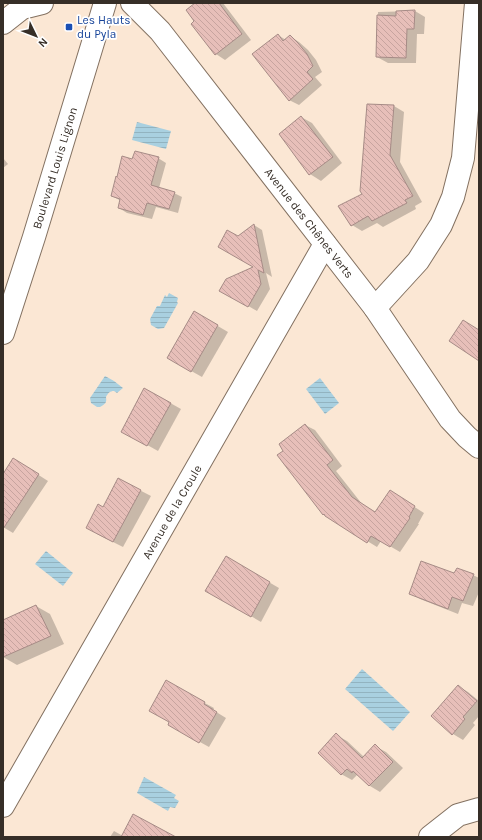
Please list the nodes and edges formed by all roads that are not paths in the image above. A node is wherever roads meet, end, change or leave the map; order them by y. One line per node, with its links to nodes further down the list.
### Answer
1 (42, 3): 5 (street)
2 (105, 3): 8 (street, Boulevard Louis Lignon)
3 (132, 3): 6 (street, Avenue des Chênes Verts)
4 (476, 3): 7 (street)
5 (3, 23)
6 (325, 244): 7 (street, Avenue des Chênes Verts); 10 (street, Avenue de la Croule)
7 (375, 308): 9 (street, Avenue des Chênes Verts)
8 (3, 333)
9 (479, 447)
10 (10, 780): 11 (street, Avenue de la Croule)
11 (3, 806)
12 (479, 809): 13 (street)
13 (430, 837)

